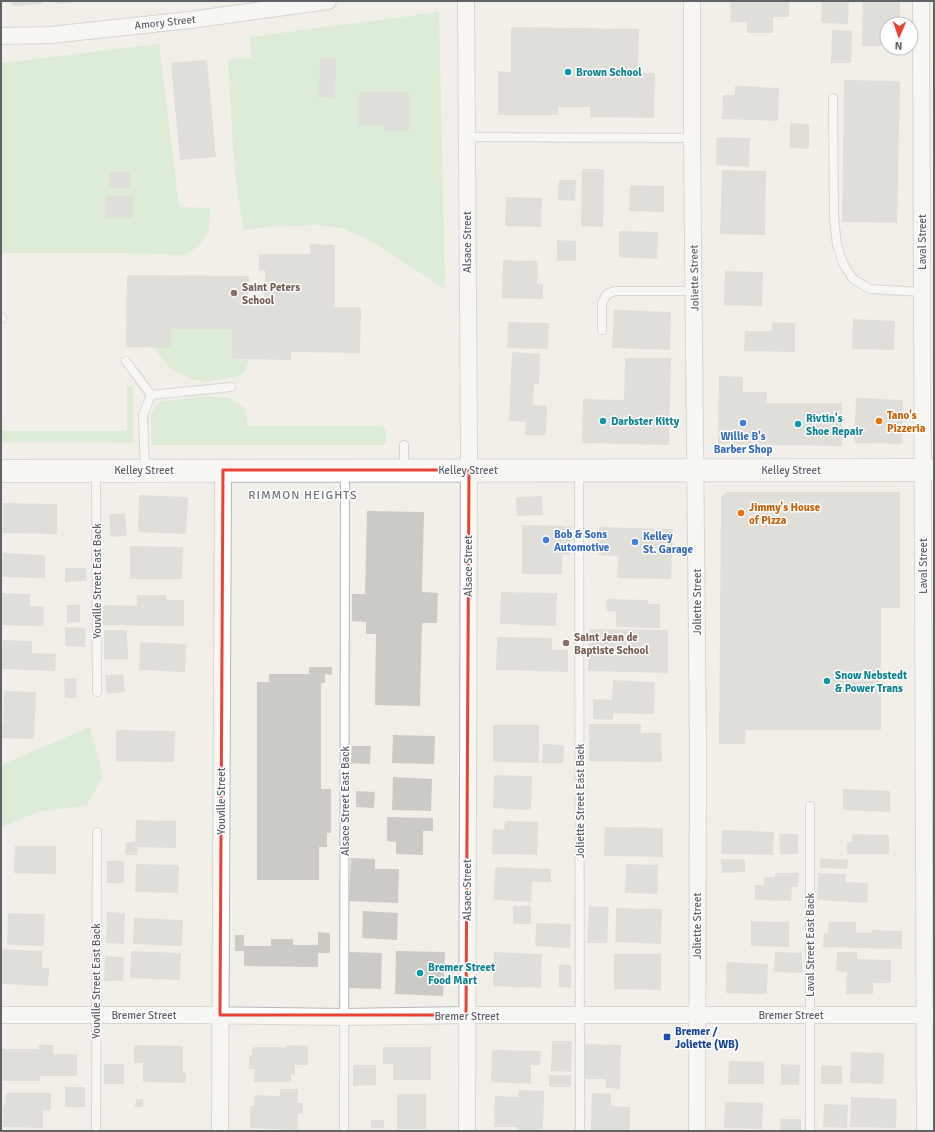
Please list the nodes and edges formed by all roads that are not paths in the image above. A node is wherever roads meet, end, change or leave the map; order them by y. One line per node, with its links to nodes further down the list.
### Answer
1 (328, 1): 5 (street, Amory Street)
2 (466, 1): 7 (street, Alsace Street)
3 (692, 1): 8 (street, Joliette Street)
4 (921, 1): 10 (street, Laval Street)
5 (1, 36)
6 (833, 98): 10 (lane)
7 (467, 137): 8 (lane); 21 (street, Alsace Street)
8 (692, 138): 9 (street, Joliette Street)
9 (694, 291): 11 (lane); 23 (street, Joliette Street)
10 (922, 292): 24 (street, Laval Street)
11 (602, 330)
12 (126, 361): 14 (lane)
13 (231, 387): 14 (lane)
14 (151, 395): 17 (lane)
15 (404, 445): 20 (lane)
16 (96, 470): 17 (street, Kelley Street); 25 (street, Kelley Street); 26 (lane, Youville Street East Back)
17 (144, 470): 18 (street, Kelley Street)
18 (223, 470): 19 (street, Kelley Street); 31 (street, Youville Street)
19 (345, 470): 20 (street, Kelley Street); 37 (lane, Alsace Street East Back)
20 (404, 470): 21 (street, Kelley Street)
21 (468, 470): 22 (street, Kelley Street); 32 (street, Alsace Street)
22 (579, 470): 23 (street, Kelley Street); 34 (lane, Joliette Street East Back)
23 (696, 470): 24 (street, Kelley Street); 33 (street, Joliette Street)
24 (929, 470): 36 (street, Laval Street)
25 (1, 471)
26 (97, 692)
27 (810, 806): 35 (lane, Laval Street East Back)
28 (97, 832): 30 (lane, Youville Street East Back)
29 (1, 1015): 30 (street, Bremer Street)
30 (97, 1015): 31 (street, Bremer Street); 38 (lane, Youville Street East Back)
31 (220, 1015): 37 (street, Bremer Street); 39 (street, Youville Street)
32 (466, 1015): 34 (street, Bremer Street); 37 (street, Bremer Street); 41 (street, Alsace Street)
33 (697, 1015): 34 (street, Bremer Street); 35 (street, Bremer Street); 43 (street, Joliette Street)
34 (580, 1016): 42 (lane, Joliette Street East Back)
35 (810, 1016): 36 (street, Bremer Street); 44 (lane, Laval Street East Back)
36 (929, 1016): 45 (street, Laval Street)
37 (344, 1017): 40 (lane, Alsace Street East Back)
38 (96, 1131)
39 (220, 1131)
40 (344, 1131)
41 (467, 1131)
42 (580, 1131)
43 (697, 1131)
44 (810, 1131)
45 (925, 1131)

